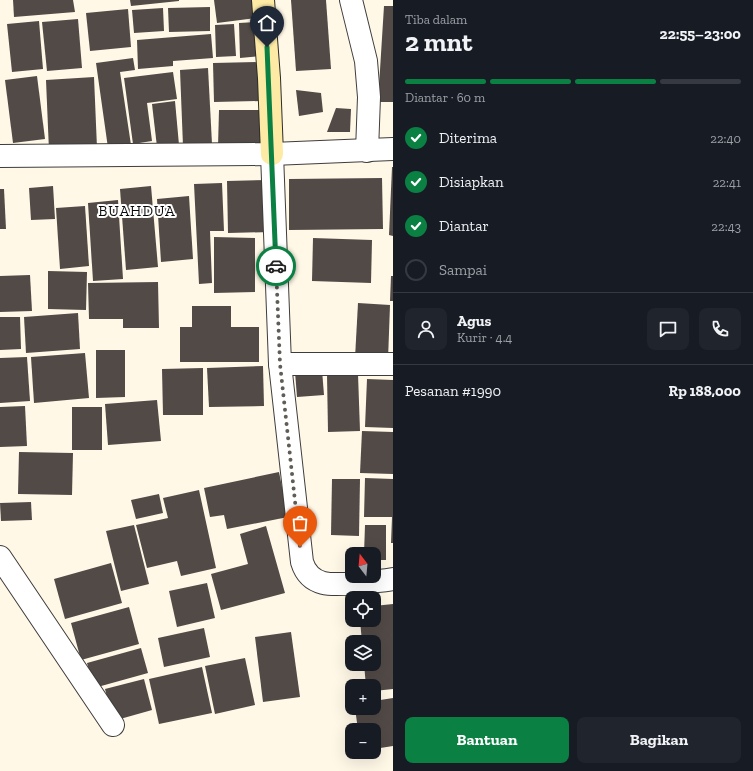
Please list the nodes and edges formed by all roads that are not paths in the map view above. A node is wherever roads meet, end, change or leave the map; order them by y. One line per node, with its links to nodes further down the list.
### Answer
1 (263, 0): 5 (street)
2 (351, 0): 4 (street)
3 (393, 150): 4 (street)
4 (367, 151): 5 (street)
5 (272, 154): 6 (street); 7 (street)
6 (0, 156)
7 (280, 364): 8 (street); 10 (street)
8 (393, 364)
9 (0, 557): 11 (street)
10 (393, 579)
11 (113, 725)

